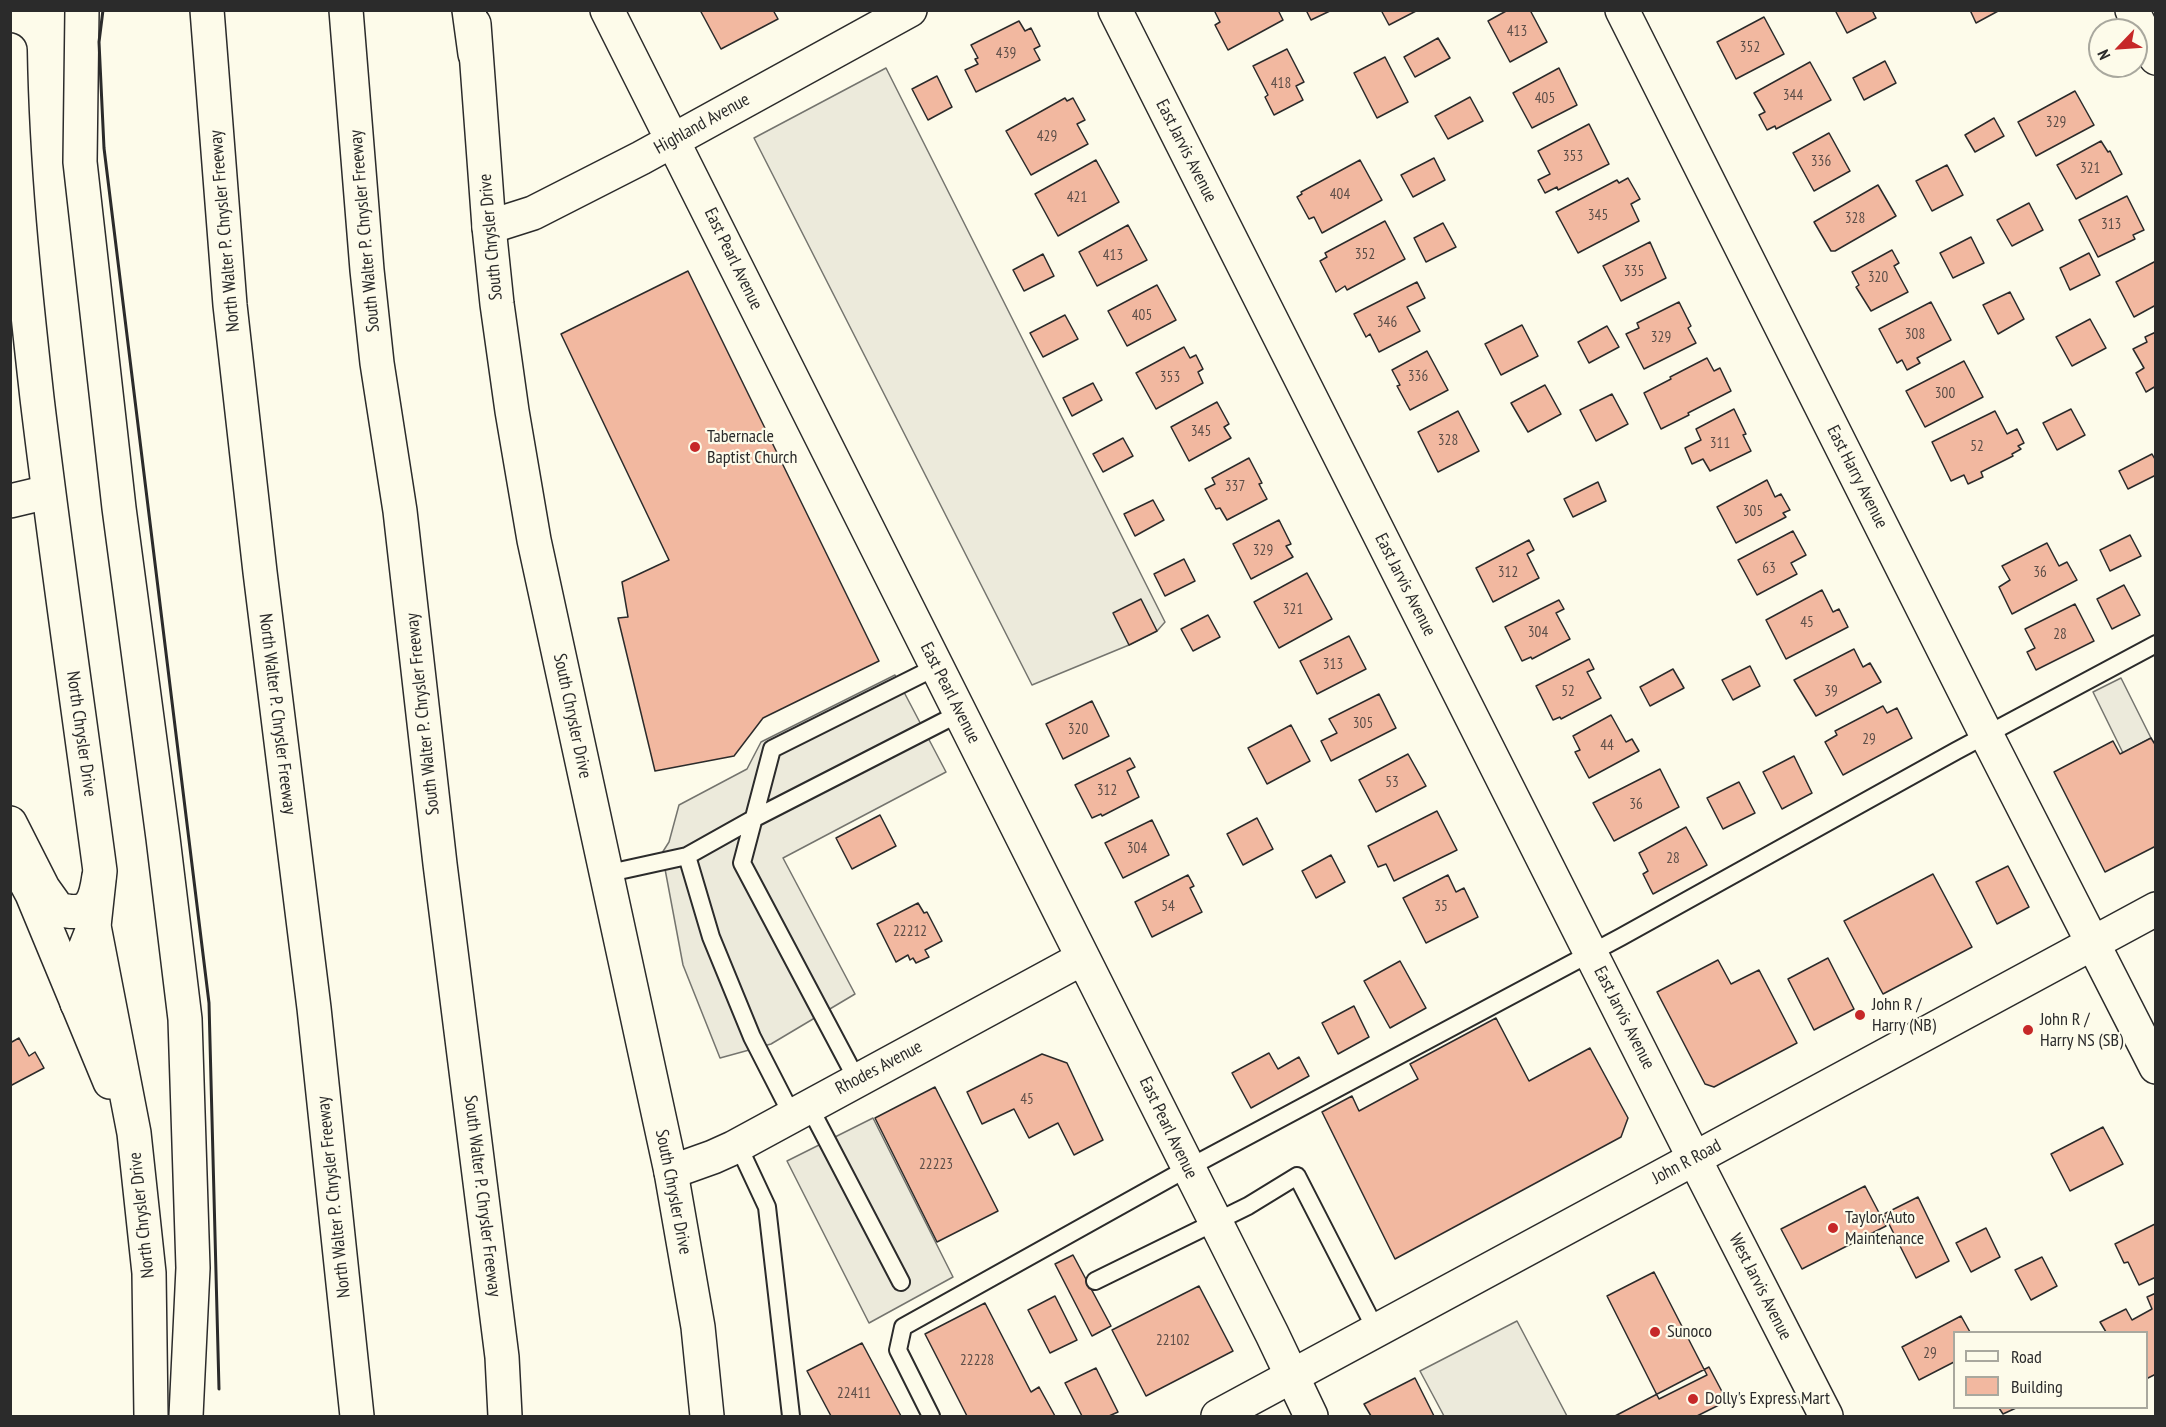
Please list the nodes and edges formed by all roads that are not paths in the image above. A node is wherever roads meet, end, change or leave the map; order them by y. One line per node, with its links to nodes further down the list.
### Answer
1 (82, 10): 46 (main road)
2 (207, 10): 47 (main road, North Walter P. Chrysler Freeway)
3 (346, 10): 48 (main road, South Walter P. Chrysler Freeway)
4 (472, 10): 13 (main road, South Chrysler Drive)
5 (607, 10): 12 (main road, East Pearl Avenue)
6 (910, 10): 12 (main road, Highland Avenue)
7 (1115, 10): 29 (main road, East Jarvis Avenue)
8 (1622, 10): 19 (main road, East Harry Avenue)
9 (2132, 10): 11 (main road)
10 (10, 50): 14 (main road, North Chrysler Drive)
11 (2156, 58)
12 (673, 139): 13 (main road, Highland Avenue); 17 (main road, East Pearl Avenue)
13 (489, 227): 25 (main road, South Chrysler Drive)
14 (48, 492): 15 (main road); 24 (main road, North Chrysler Drive)
15 (10, 501)
16 (2156, 644): 19 (lane)
17 (936, 667): 18 (main road, East Pearl Avenue); 20 (lane)
18 (960, 713): 20 (lane); 30 (main road, East Pearl Avenue)
19 (1986, 736): 28 (main road, East Harry Avenue); 29 (lane)
20 (753, 819): 23 (lane); 33 (lane)
21 (10, 823): 24 (main road)
22 (10, 853): 31 (main road)
23 (687, 856): 25 (lane); 34 (lane)
24 (100, 871): 27 (main road, North Chrysler Drive)
25 (605, 874): 39 (main road, South Chrysler Drive)
26 (2156, 909): 28 (main road, John R Road)
27 (94, 926): 31 (main road); 45 (main road, North Chrysler Drive)
28 (2092, 943): 32 (main road, East Harry Avenue); 36 (main road, John R Road)
29 (1591, 953): 36 (main road, East Jarvis Avenue); 38 (lane)
30 (1083, 958): 33 (main road, Rhodes Avenue); 38 (main road, East Pearl Avenue)
31 (77, 1003): 37 (main road)
32 (2156, 1067)
33 (857, 1080): 34 (main road, Rhodes Avenue)
34 (801, 1111): 35 (main road, Rhodes Avenue); 41 (lane)
35 (738, 1145): 39 (main road, Rhodes Avenue); 50 (lane)
36 (1694, 1158): 43 (main road, John R Road); 54 (main road, West Jarvis Avenue)
37 (137, 1161)
38 (1188, 1168): 40 (main road, East Pearl Avenue); 51 (lane)
39 (671, 1172): 49 (main road, South Chrysler Drive)
40 (1214, 1222): 42 (lane); 43 (lane); 44 (main road, East Pearl Avenue)
41 (901, 1281)
42 (1095, 1281)
43 (1376, 1330): 44 (main road, John R Road)
44 (1291, 1377): 52 (main road, John R Road); 53 (main road, East Pearl Avenue)
45 (151, 1416)
46 (186, 1416)
47 (357, 1416)
48 (505, 1416)
49 (707, 1416)
50 (791, 1416)
51 (931, 1416)
52 (1218, 1416)
53 (1311, 1416)
54 (1826, 1416)

